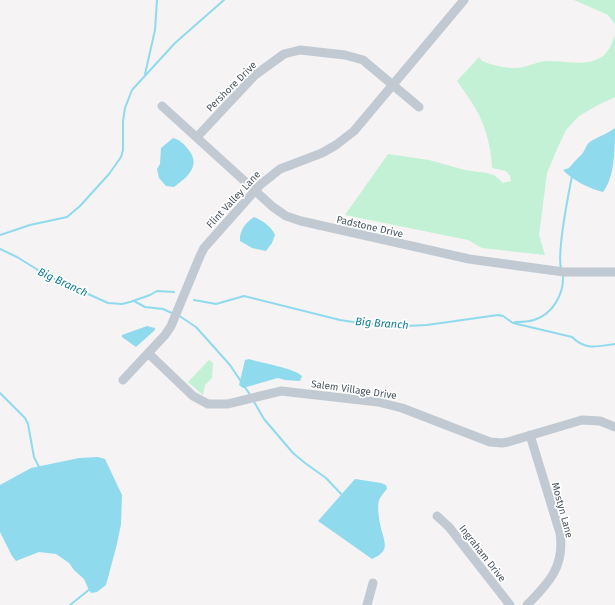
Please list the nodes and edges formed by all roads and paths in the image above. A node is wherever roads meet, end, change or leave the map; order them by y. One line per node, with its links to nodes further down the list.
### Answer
1 (464, 0): 2 (street, Flint Valley Lane)
2 (393, 84): 4 (street, Pershore Drive); 5 (street, Pershore Drive); 6 (street, Flint Valley Lane)
3 (162, 106): 5 (street, Padstone Drive)
4 (419, 107)
5 (197, 137): 6 (street, Padstone Drive)
6 (255, 191): 7 (street, Padstone Drive); 8 (street, Flint Valley Lane)
7 (615, 272)
8 (148, 353): 9 (street, Flint Valley Lane); 11 (street, Salem Village Drive)
9 (123, 380)
10 (615, 427): 11 (street, Salem Village Drive)
11 (530, 435): 16 (street, Mostyn Lane)
12 (438, 516): 15 (street, Ingraham Drive)
13 (373, 583): 14 (street)
14 (367, 605)
15 (510, 605)
16 (527, 605)

